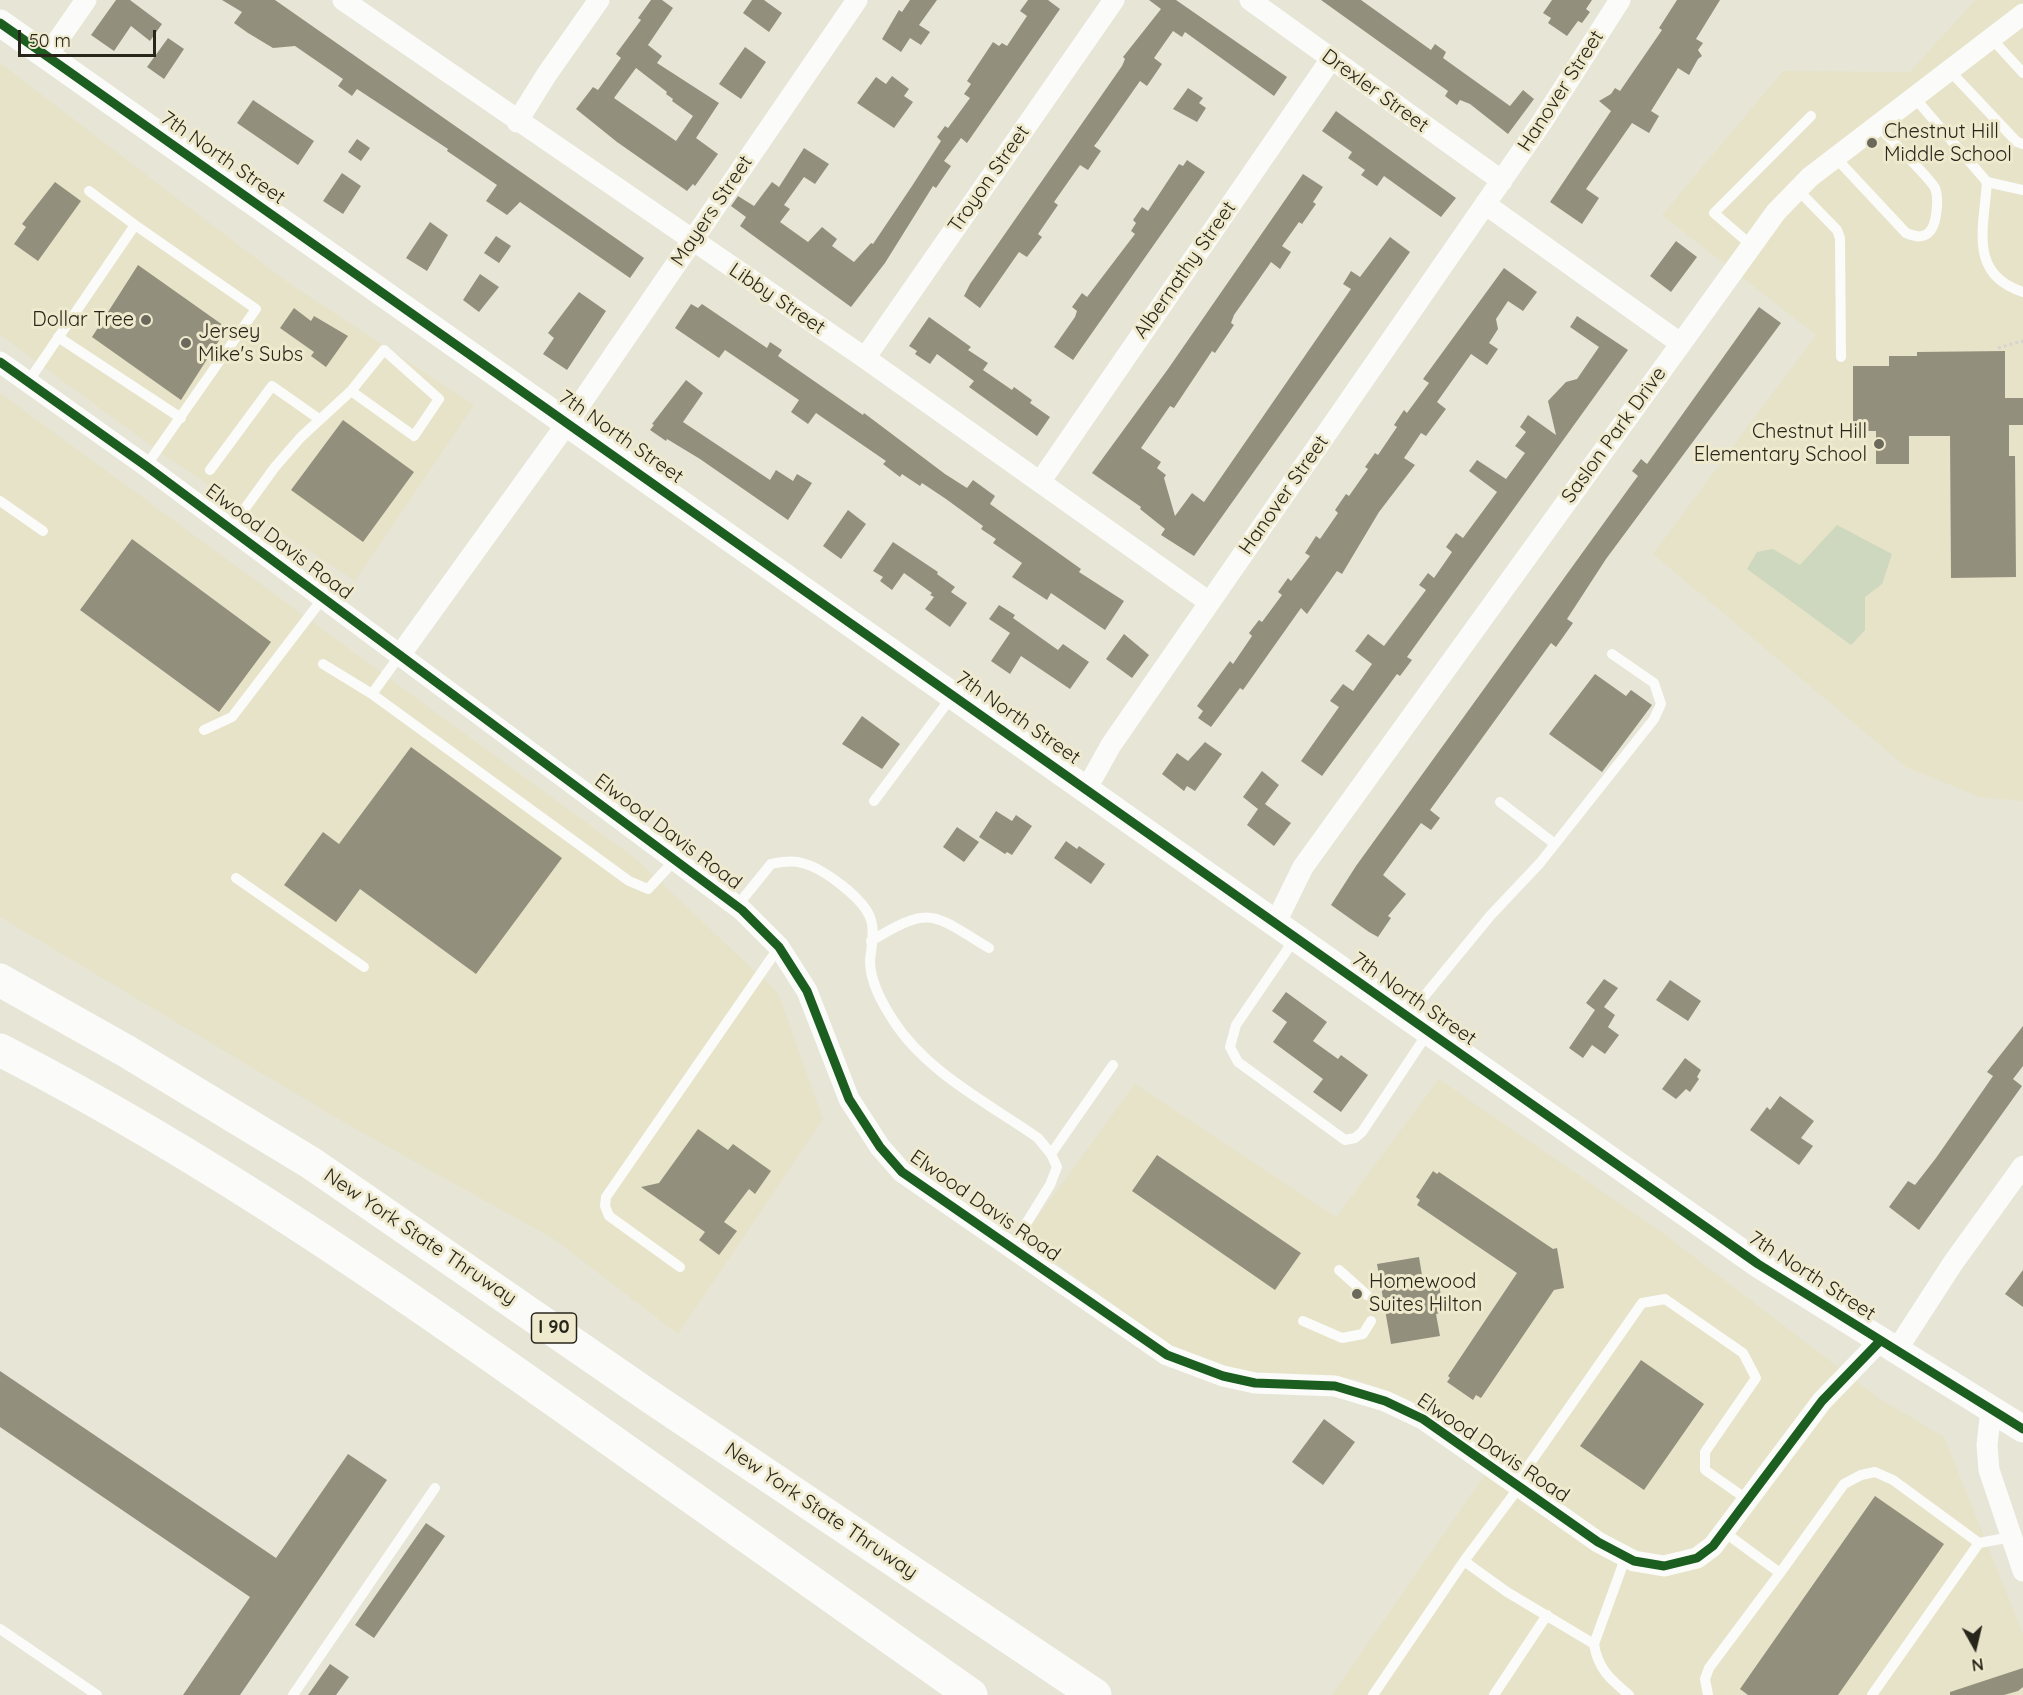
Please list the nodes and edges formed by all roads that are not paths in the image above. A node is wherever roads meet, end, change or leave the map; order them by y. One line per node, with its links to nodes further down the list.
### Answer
1 (86, 0): 11 (street)
2 (345, 0): 17 (street, Libby Street)
3 (599, 0): 17 (street)
4 (857, 0): 28 (street, Mayers Street)
5 (1114, 0): 34 (street, Troyon Street)
6 (1250, 0): 12 (street, Drexler Street)
7 (1620, 0): 21 (street, Hanover Street)
8 (2023, 14): 10 (street, Saslon Park Drive)
9 (0, 23): 11 (street, 7th North Street)
10 (1992, 39): 13 (street, Saslon Park Drive); 14 (lane)
11 (47, 56): 40 (street, 7th North Street)
12 (1330, 59): 21 (street, Drexler Street); 43 (street, Albernathy Street)
13 (1950, 70): 15 (street, Saslon Park Drive); 19 (lane)
14 (2023, 73)
15 (1914, 97): 18 (street, Saslon Park Drive); 22 (lane)
16 (1811, 116): 29 (lane)
17 (517, 122): 28 (street, Libby Street)
18 (1877, 125): 20 (street, Saslon Park Drive); 20 (lane)
19 (2023, 144)
20 (1835, 157): 23 (street, Saslon Park Drive)
21 (1502, 181): 26 (street, Hanover Street)
22 (1987, 182): 24 (lane); 30 (lane)
23 (1798, 190): 29 (street, Saslon Park Drive); 33 (lane)
24 (2023, 190)
25 (89, 191): 27 (lane)
26 (1485, 204): 32 (street); 48 (street, Hanover Street)
27 (135, 225): 31 (lane); 38 (lane)
28 (691, 241): 34 (street, Libby Street); 40 (street, Mayers Street)
29 (1751, 245): 32 (street, Saslon Park Drive)
30 (2023, 292)
31 (58, 337): 36 (lane); 38 (lane)
32 (1680, 343): 62 (street, Saslon Park Drive)
33 (1841, 357)
34 (865, 358): 43 (street, Libby Street)
35 (0, 362): 36 (street, Elwood Davis Road)
36 (28, 382): 41 (street, Elwood Davis Road)
37 (351, 391): 37 (lane); 39 (lane)
38 (181, 418): 41 (lane)
39 (319, 419): 42 (lane); 45 (lane)
40 (568, 422): 50 (street); 53 (street, 7th North Street)
41 (146, 466): 45 (street, Elwood Davis Road)
42 (210, 470)
43 (1040, 482): 48 (street, Libby Street)
44 (0, 501): 46 (lane)
45 (231, 529): 47 (street, Elwood Davis Road)
46 (43, 531)
47 (323, 598): 50 (street, Elwood Davis Road); 54 (lane)
48 (1209, 602): 55 (street, Hanover Street)
49 (1612, 654): 58 (lane)
50 (400, 655): 52 (lane); 59 (street, Elwood Davis Road)
51 (323, 664): 52 (lane)
52 (372, 694): 59 (lane)
53 (954, 694): 55 (street, 7th North Street); 56 (lane)
54 (204, 730)
55 (1086, 788): 62 (street, 7th North Street)
56 (874, 801)
57 (1500, 802): 58 (lane)
58 (1555, 844): 68 (lane)
59 (675, 860): 61 (street, Elwood Davis Road)
60 (236, 878): 66 (lane)
61 (737, 906): 63 (lane); 64 (street, Elwood Davis Road)
62 (1286, 929): 68 (street, 7th North Street); 68 (lane)
63 (871, 941): 65 (lane); 71 (lane)
64 (779, 947): 73 (street, Elwood Davis Road); 74 (lane)
65 (989, 948)
66 (364, 967)
67 (0, 980): 98 (highway, New York State Thruway / I 90)
68 (1418, 1024): 79 (street, 7th North Street)
69 (0, 1050): 97 (highway)
70 (1113, 1065): 71 (lane)
71 (1051, 1155): 73 (lane)
72 (2023, 1166): 79 (street, Elwood Davis Road)
73 (1011, 1248): 82 (street, Elwood Davis Road)
74 (680, 1267)
75 (1339, 1270): 76 (lane)
76 (1367, 1295)
77 (1303, 1321): 78 (lane)
78 (1371, 1322)
79 (1888, 1346): 80 (street, 7th North Street); 84 (street, Elwood Davis Road)
80 (1991, 1410): 81 (street, 7th North Street); 86 (street)
81 (2023, 1429)
82 (1520, 1486): 84 (lane); 88 (street, Elwood Davis Road); 89 (lane)
83 (435, 1488): 96 (lane)
84 (1748, 1500): 85 (street, Elwood Davis Road)
85 (1724, 1532): 88 (street, Elwood Davis Road); 91 (lane)
86 (2012, 1537): 87 (lane); 90 (street)
87 (1979, 1543): 91 (lane); 103 (lane)
88 (1626, 1556): 94 (lane)
89 (1464, 1561): 92 (lane); 99 (lane)
90 (2023, 1571)
91 (1779, 1573): 102 (lane)
92 (1546, 1615): 94 (lane); 100 (lane)
93 (0, 1629): 95 (lane)
94 (1594, 1644): 101 (lane)
95 (96, 1695)
96 (294, 1695)
97 (971, 1695)
98 (1095, 1695)
99 (1372, 1695)
100 (1494, 1695)
101 (1629, 1695)
102 (1708, 1695)
103 (1872, 1695)

